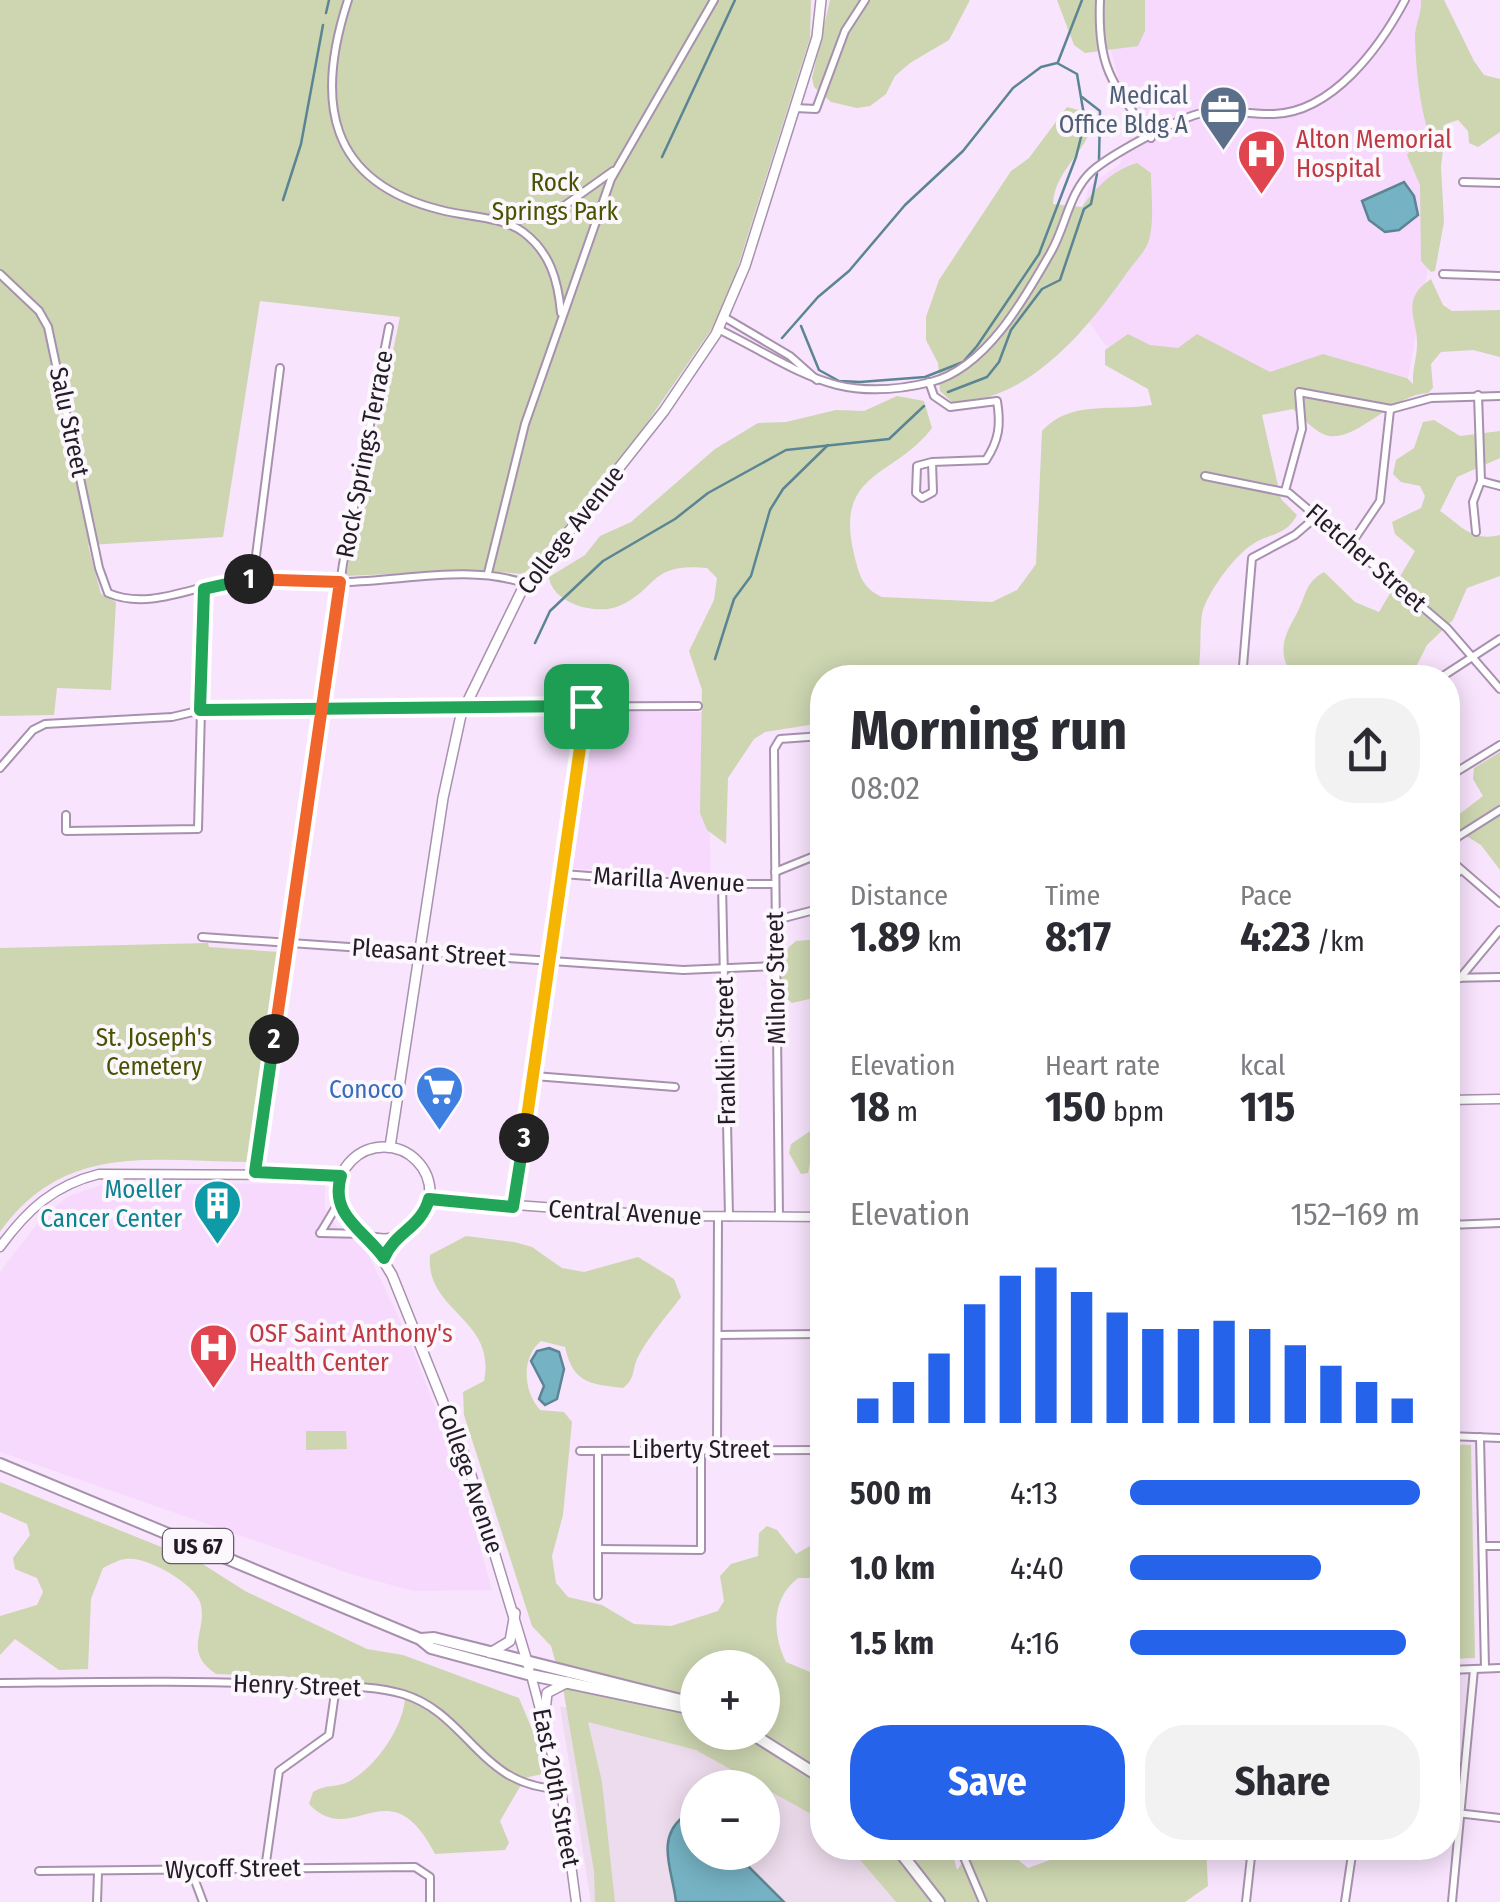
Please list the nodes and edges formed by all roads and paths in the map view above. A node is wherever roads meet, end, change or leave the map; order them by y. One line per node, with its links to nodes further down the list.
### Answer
1 (348, 0): 12 (street)
2 (714, 0): 9 (street)
3 (821, 0): 7 (main road, College Avenue)
4 (865, 0): 7 (street)
5 (1100, 0): 8 (street)
6 (1406, 0): 8 (street)
7 (794, 108): 17 (main road, College Avenue)
8 (1151, 138): 22 (street)
9 (616, 169): 12 (street); 16 (street)
10 (1463, 182): 11 (street)
11 (1500, 183)
12 (504, 223): 16 (street)
13 (0, 274): 38 (street, Salu Street)
14 (1443, 274): 15 (street)
15 (1500, 276)
16 (562, 318): 34 (street)
17 (724, 318): 19 (main road, College Avenue); 21 (street)
18 (389, 326): 36 (street, Rock Springs Terrace)
19 (718, 329): 21 (street); 37 (main road, College Avenue)
20 (280, 368): 35 (street)
21 (818, 381): 22 (street)
22 (929, 382): 26 (street)
23 (1478, 395): 24 (street); 25 (street); 28 (street)
24 (1500, 396)
25 (1391, 409): 30 (street); 33 (street)
26 (932, 462): 26 (street)
27 (1205, 476): 30 (street, Fletcher Street)
28 (1481, 482): 29 (street); 32 (street)
29 (1500, 486)
30 (1286, 491): 31 (street, Fletcher Street)
31 (1318, 516): 33 (street, Fletcher Street); 41 (street)
32 (1476, 532)
33 (1351, 544): 40 (street, Fletcher Street)
34 (488, 573): 36 (street); 37 (street)
35 (253, 579): 36 (street); 38 (street)
36 (340, 582): 47 (street, Rock Springs Terrace)
37 (527, 584): 44 (main road, College Avenue)
38 (204, 589): 48 (street)
39 (1500, 639): 40 (street)
40 (1474, 656): 42 (street); 43 (street, Fletcher Street)
41 (1243, 665)
42 (1460, 665)
43 (1500, 689)
44 (464, 706): 45 (street); 47 (street); 68 (main road, College Avenue)
45 (586, 706): 46 (street); 59 (street)
46 (698, 706)
47 (324, 708): 48 (street); 67 (street, Rock Springs Terrace)
48 (200, 710): 51 (street); 54 (street)
49 (810, 737): 58 (street, Milnor Street)
50 (1500, 745): 52 (street)
51 (0, 768)
52 (1460, 770)
53 (1500, 810): 55 (street)
54 (66, 814)
55 (1460, 836)
56 (810, 858): 58 (street)
57 (1461, 870): 62 (street)
58 (775, 872): 61 (street, Milnor Street)
59 (563, 874): 60 (street, Marilla Avenue); 69 (street)
60 (722, 884): 61 (street, Marilla Avenue); 70 (street, Franklin Street)
61 (776, 884): 64 (street, Milnor Street)
62 (1500, 903)
63 (810, 911): 64 (street)
64 (776, 920): 71 (street, Milnor Street)
65 (1500, 930): 73 (street)
66 (202, 937): 67 (street, Pleasant Street)
67 (290, 943): 68 (street, Pleasant Street); 79 (street, Rock Springs Terrace)
68 (420, 952): 69 (street, Pleasant Street); 78 (main road, College Avenue)
69 (549, 961): 70 (street, Pleasant Street); 74 (street)
70 (724, 966): 71 (street, Pleasant Street); 85 (street, Franklin Street)
71 (776, 966): 86 (street, Milnor Street)
72 (1500, 977): 73 (street)
73 (1460, 978)
74 (534, 1076): 75 (street); 83 (street)
75 (675, 1087)
76 (1500, 1099): 77 (street)
77 (1460, 1100)
78 (390, 1147): 80 (main road); 81 (main road)
79 (255, 1172): 80 (street); 92 (street)
80 (341, 1176): 82 (main road)
81 (429, 1199): 83 (street, Central Avenue); 91 (main road)
82 (339, 1202): 90 (main road); 90 (street)
83 (513, 1207): 84 (street, Central Avenue)
84 (718, 1217): 85 (street, Central Avenue); 94 (street)
85 (729, 1217): 86 (street, Central Avenue)
86 (779, 1217): 87 (street, Central Avenue)
87 (810, 1217)
88 (1500, 1223): 89 (street)
89 (1460, 1225)
90 (366, 1235): 91 (main road); 93 (main road, College Avenue)
91 (393, 1237): 93 (main road)
92 (0, 1248)
93 (384, 1258): 109 (main road, College Avenue)
94 (718, 1334): 95 (street); 100 (street)
95 (810, 1334)
96 (1460, 1436): 97 (street)
97 (1480, 1437): 98 (street); 105 (street)
98 (1500, 1438)
99 (701, 1450): 100 (street, Liberty Street); 103 (street, Liberty Street); 107 (street)
100 (717, 1450): 101 (street, Liberty Street)
101 (810, 1450)
102 (580, 1451): 103 (street, Liberty Street)
103 (598, 1451): 107 (street)
104 (0, 1464): 110 (highway, US 67)
105 (1482, 1546): 106 (street); 113 (street)
106 (1500, 1546)
107 (599, 1550): 108 (street)
108 (598, 1596)
109 (515, 1613): 111 (main road); 112 (main road, College Avenue)
110 (420, 1638): 111 (highway, US 67); 117 (highway, US 67)
111 (490, 1653): 112 (highway, US 67)
112 (528, 1663): 117 (main road, College Avenue); 121 (highway, US 67)
113 (1485, 1668): 114 (street); 115 (street)
114 (1500, 1668)
115 (1474, 1669): 116 (street); 127 (street)
116 (1460, 1670)
117 (531, 1675): 118 (highway, US 67); 123 (street, East 20th Street)
118 (568, 1682): 122 (highway, US 67); 123 (main road)
119 (0, 1683): 120 (street, Henry Street)
120 (336, 1686): 126 (street, Henry Street); 135 (street)
121 (680, 1699)
122 (680, 1706)
123 (544, 1720): 126 (street, East 20th Street)
124 (778, 1750): 125 (highway)
125 (810, 1770)
126 (561, 1789): 142 (street, East 20th Street)
127 (1461, 1814): 128 (street); 129 (street)
128 (1500, 1818)
129 (1460, 1824)
130 (906, 1860): 143 (highway)
131 (965, 1860): 144 (street)
132 (1251, 1860): 145 (street)
133 (1351, 1860): 146 (street)
134 (1456, 1860): 147 (street)
135 (265, 1869): 136 (street, Wycoff Street); 141 (street, Wycoff Street)
136 (191, 1870): 138 (street, Wycoff Street); 140 (street)
137 (39, 1871): 138 (street, Wycoff Street)
138 (98, 1872): 139 (street)
139 (97, 1902)
140 (202, 1902)
141 (430, 1902)
142 (576, 1902)
143 (939, 1902)
144 (983, 1902)
145 (1246, 1902)
146 (1346, 1902)
147 (1452, 1902)

